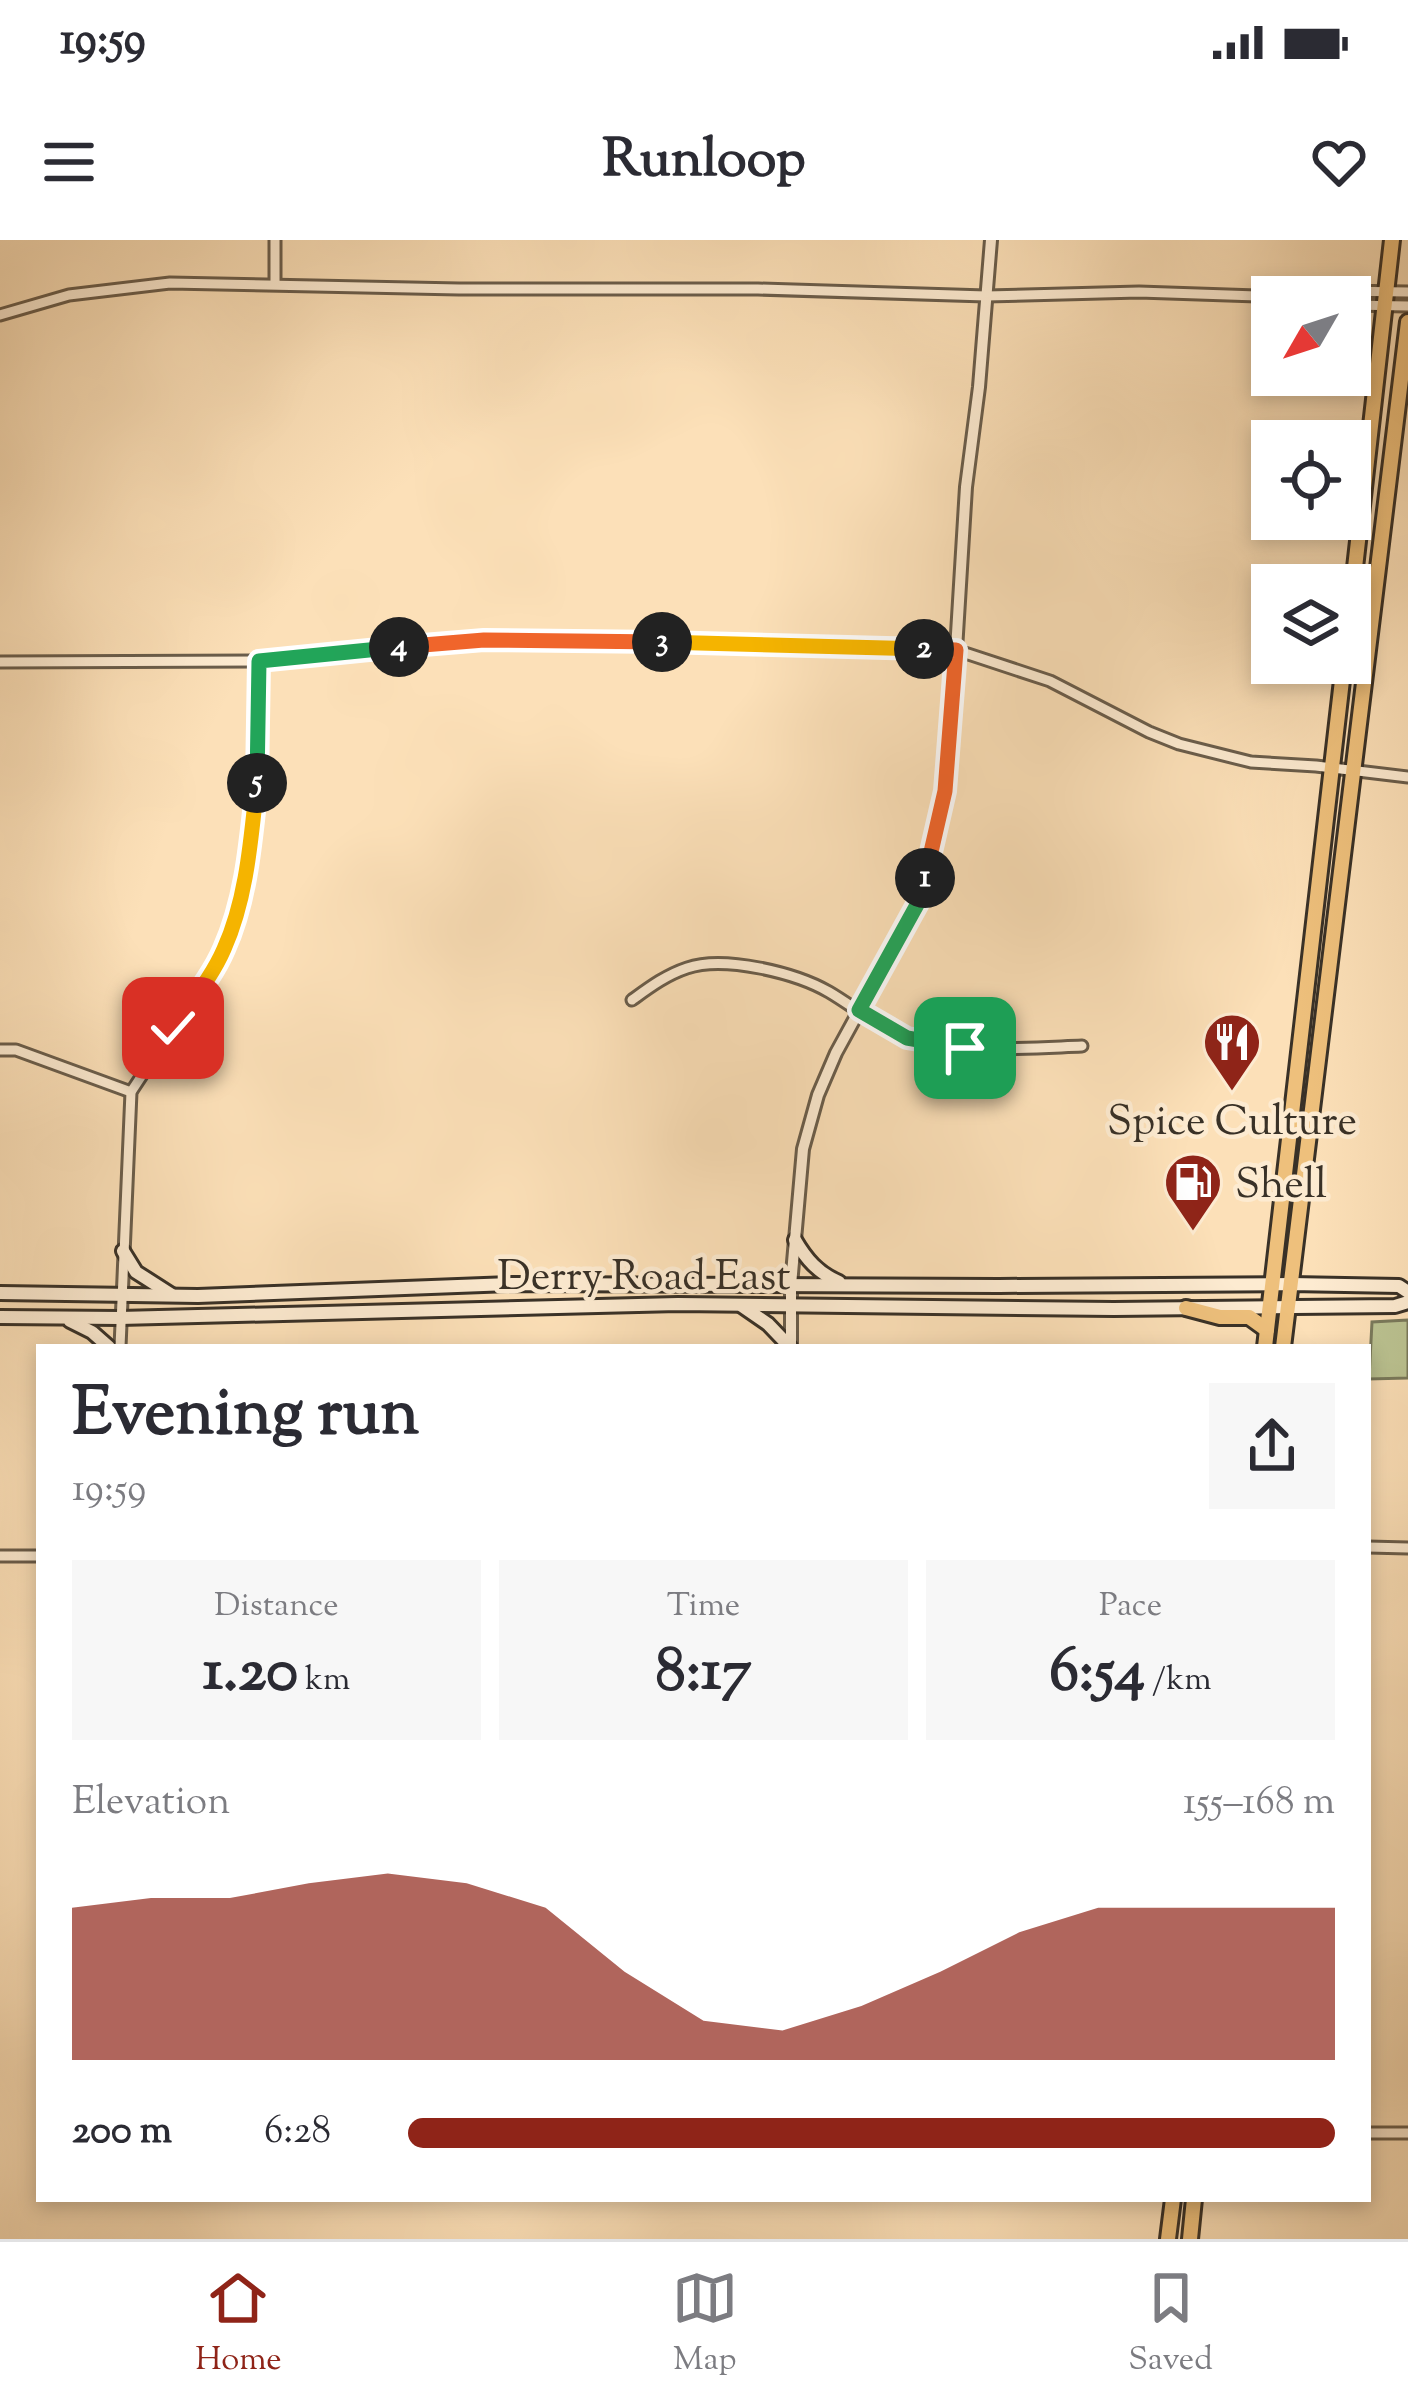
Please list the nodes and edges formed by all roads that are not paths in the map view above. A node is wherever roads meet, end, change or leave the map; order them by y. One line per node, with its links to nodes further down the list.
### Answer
1 (275, 240): 4 (street)
2 (991, 240): 6 (street)
3 (1392, 240): 9 (main road)
4 (275, 284): 6 (street); 12 (street)
5 (1408, 292): 9 (street)
6 (986, 296): 7 (street); 15 (street)
7 (1251, 296)
8 (1371, 297): 9 (street)
9 (1385, 299): 10 (street); 11 (street); 14 (main road)
10 (1371, 301)
11 (1408, 306)
12 (0, 315)
13 (1408, 322): 20 (main road)
14 (1355, 564)
15 (956, 650): 16 (street); 19 (street); 23 (street)
16 (259, 661): 17 (street); 26 (street)
17 (0, 662)
18 (1341, 684): 19 (main road)
19 (1330, 769): 20 (street); 29 (main road)
20 (1352, 771): 21 (street); 30 (main road)
21 (1408, 777)
22 (632, 1000): 23 (street)
23 (859, 1010): 24 (street); 27 (street)
24 (1082, 1046)
25 (0, 1049): 26 (street)
26 (131, 1092): 28 (street)
27 (795, 1240): 32 (street); 33 (main road)
28 (123, 1251): 38 (street); 39 (main road)
29 (1271, 1284): 30 (main road, Derry Road East); 33 (main road, Derry Road East); 47 (main road)
30 (1291, 1284): 36 (main road, Derry Road East); 46 (main road)
31 (624, 1285): 34 (main road, Derry Road East); 35 (main road, Derry Road East); 43 (main road)
32 (791, 1285): 33 (main road, Derry Road East); 34 (main road, Derry Road East); 45 (street)
33 (846, 1285)
34 (678, 1286): 42 (main road)
35 (308, 1292): 40 (main road, Derry Road East); 49 (main road)
36 (1408, 1292)
37 (0, 1293): 38 (main road, Derry Road East)
38 (121, 1295): 39 (main road, Derry Road East); 53 (street)
39 (173, 1295): 40 (main road, Derry Road East)
40 (238, 1295): 50 (main road)
41 (1408, 1302): 46 (main road, Derry Road East)
42 (678, 1304): 43 (main road, Derry Road East); 44 (main road, Derry Road East)
43 (623, 1305): 49 (main road, Derry Road East)
44 (741, 1305): 45 (main road, Derry Road East); 57 (main road)
45 (790, 1306): 48 (main road, Derry Road East); 58 (street)
46 (1288, 1306): 47 (main road, Derry Road East); 60 (main road)
47 (1269, 1307): 48 (main road, Derry Road East); 54 (main road)
48 (1186, 1308): 54 (main road)
49 (309, 1314): 50 (main road, Derry Road East)
50 (240, 1316): 53 (main road, Derry Road East)
51 (0, 1317): 52 (main road, Derry Road East)
52 (64, 1318): 53 (main road, Derry Road East); 55 (main road)
53 (120, 1318): 56 (street)
54 (1267, 1330): 59 (main road)
55 (106, 1344)
56 (120, 1344)
57 (787, 1344)
58 (790, 1344)
59 (1265, 1344)
60 (1283, 1344)
61 (1371, 1547): 62 (street)
62 (1408, 1548)
63 (0, 1556): 64 (street)
64 (36, 1556)
65 (1371, 2133): 66 (street)
66 (1408, 2133)
67 (1173, 2202): 69 (main road)
68 (1194, 2202): 70 (main road)
69 (1168, 2239)
70 (1190, 2239)

